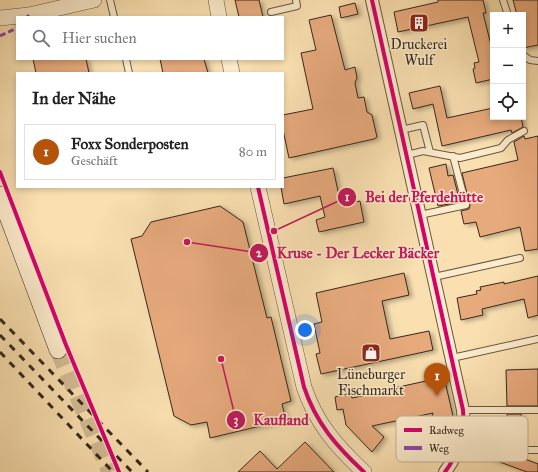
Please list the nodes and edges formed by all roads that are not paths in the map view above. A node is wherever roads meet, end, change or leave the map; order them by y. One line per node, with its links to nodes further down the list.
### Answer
1 (94, 0): 9 (street)
2 (110, 0): 10 (lane)
3 (216, 0): 11 (street)
4 (296, 0): 7 (lane)
5 (372, 0): 22 (street)
6 (503, 0): 8 (lane)
7 (271, 12)
8 (507, 12)
9 (32, 16)
10 (114, 16)
11 (219, 16)
12 (0, 18): 13 (street)
13 (16, 18)
14 (16, 22): 15 (street)
15 (0, 29)
16 (526, 57): 19 (lane)
17 (126, 60): 20 (lane)
18 (229, 60): 21 (street)
19 (538, 61)
20 (129, 72)
21 (232, 72)
22 (401, 130): 24 (lane); 25 (street)
23 (524, 131): 26 (lane)
24 (430, 152): 25 (lane); 26 (lane)
25 (407, 155): 29 (street)
26 (454, 156): 29 (lane)
27 (257, 192): 39 (street)
28 (0, 195): 33 (main road)
29 (420, 215): 31 (street)
30 (520, 258): 31 (lane)
31 (434, 277): 34 (street)
32 (538, 339): 34 (lane)
33 (58, 350)
34 (452, 358): 35 (street)
35 (463, 410): 36 (lane); 37 (street)
36 (538, 410)
37 (463, 416)
38 (452, 462): 40 (street)
39 (364, 472)
40 (445, 472)

